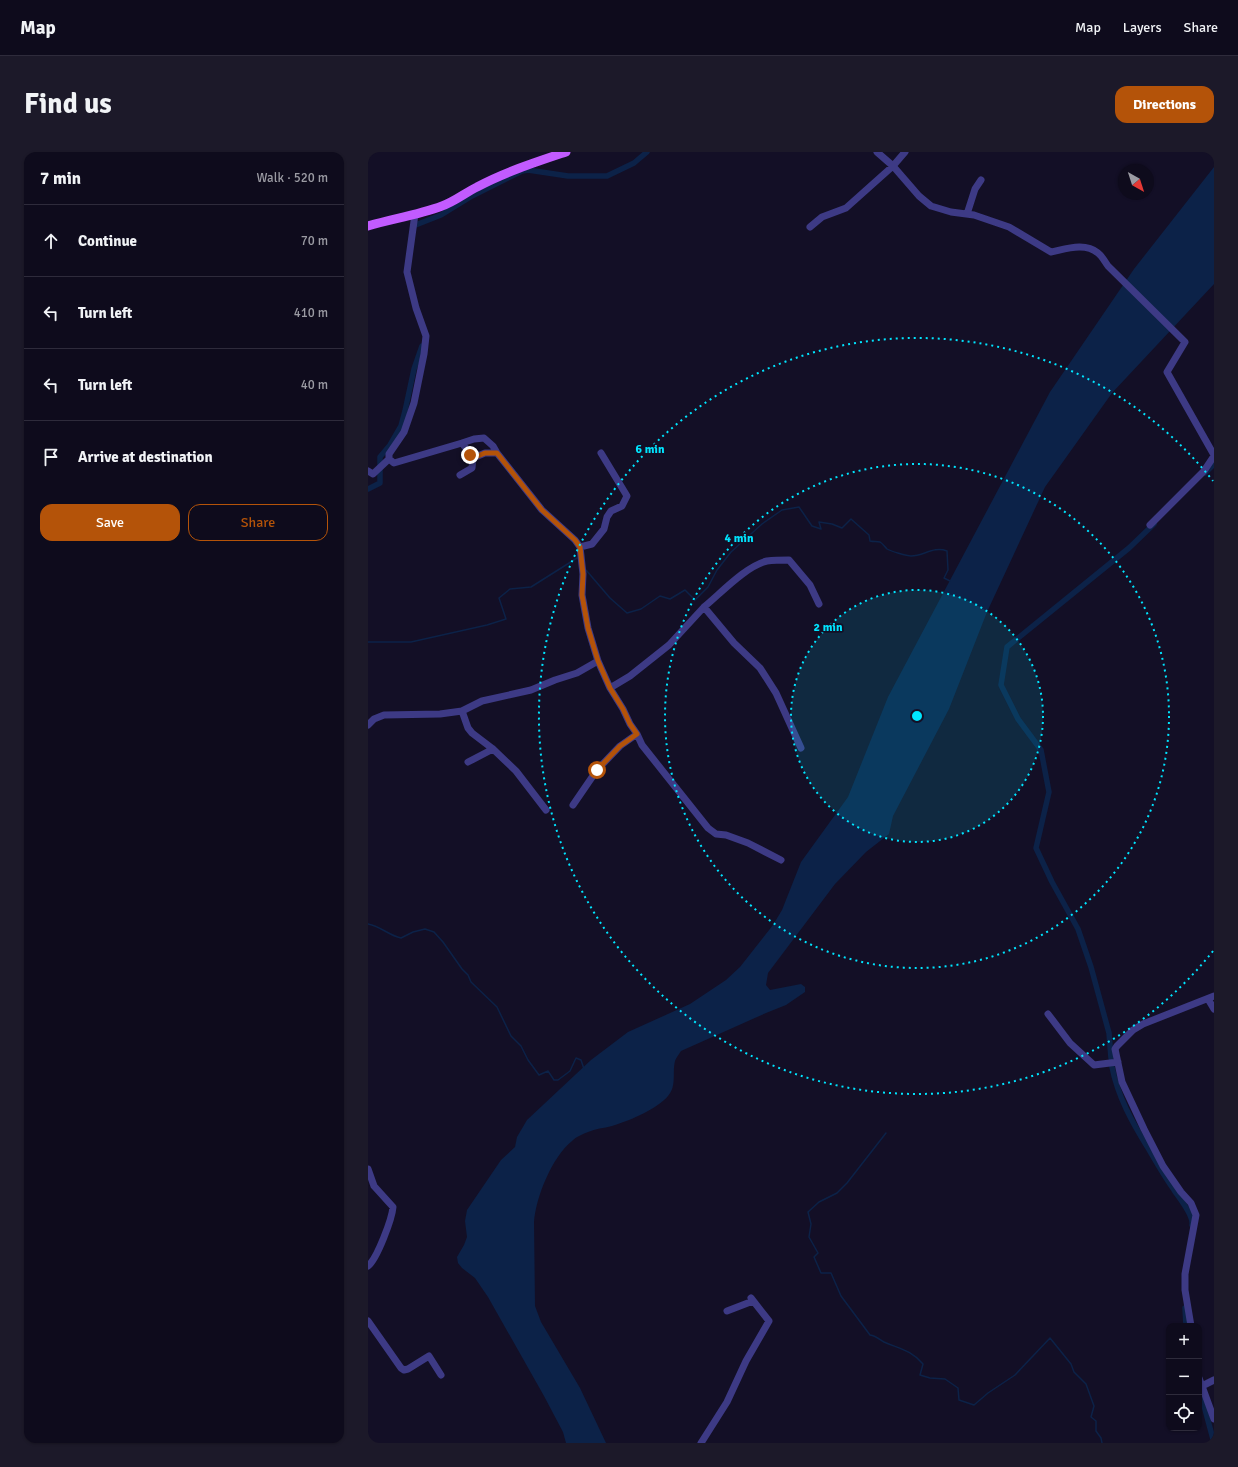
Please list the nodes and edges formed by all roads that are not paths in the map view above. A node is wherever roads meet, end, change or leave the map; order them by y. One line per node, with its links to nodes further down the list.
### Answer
1 (566, 152): 7 (main road)
2 (877, 152): 4 (street)
3 (905, 152): 4 (street)
4 (893, 166): 6 (street); 9 (street)
5 (981, 180): 6 (street)
6 (967, 214): 13 (street)
7 (415, 217): 8 (main road); 15 (street)
8 (368, 226)
9 (810, 228)
10 (462, 444): 11 (street); 14 (street); 15 (street)
11 (497, 453): 14 (street); 19 (street)
12 (601, 453): 19 (street)
13 (1214, 455): 18 (street)
14 (473, 458): 17 (street)
15 (389, 459): 16 (street)
16 (368, 471)
17 (460, 475)
18 (1150, 526)
19 (580, 547): 22 (street)
20 (819, 604): 21 (street)
21 (704, 607): 23 (street); 27 (street)
22 (598, 661): 23 (street); 24 (street)
23 (610, 688): 26 (street)
24 (462, 711): 25 (street); 28 (street)
25 (368, 725)
26 (637, 734): 30 (street); 32 (street)
27 (801, 748)
28 (493, 749): 29 (street); 31 (street)
29 (468, 762)
30 (573, 806)
31 (546, 810)
32 (781, 860)
33 (1211, 997): 34 (street); 36 (street)
34 (1214, 1008)
35 (1048, 1014): 36 (street)
36 (1118, 1062): 41 (street)
37 (368, 1170): 38 (street)
38 (368, 1266)
39 (727, 1311): 46 (street)
40 (368, 1321): 42 (street)
41 (1190, 1323)
42 (441, 1375)
43 (1214, 1380): 44 (street)
44 (1202, 1386): 45 (street)
45 (1214, 1419)
46 (701, 1443)

